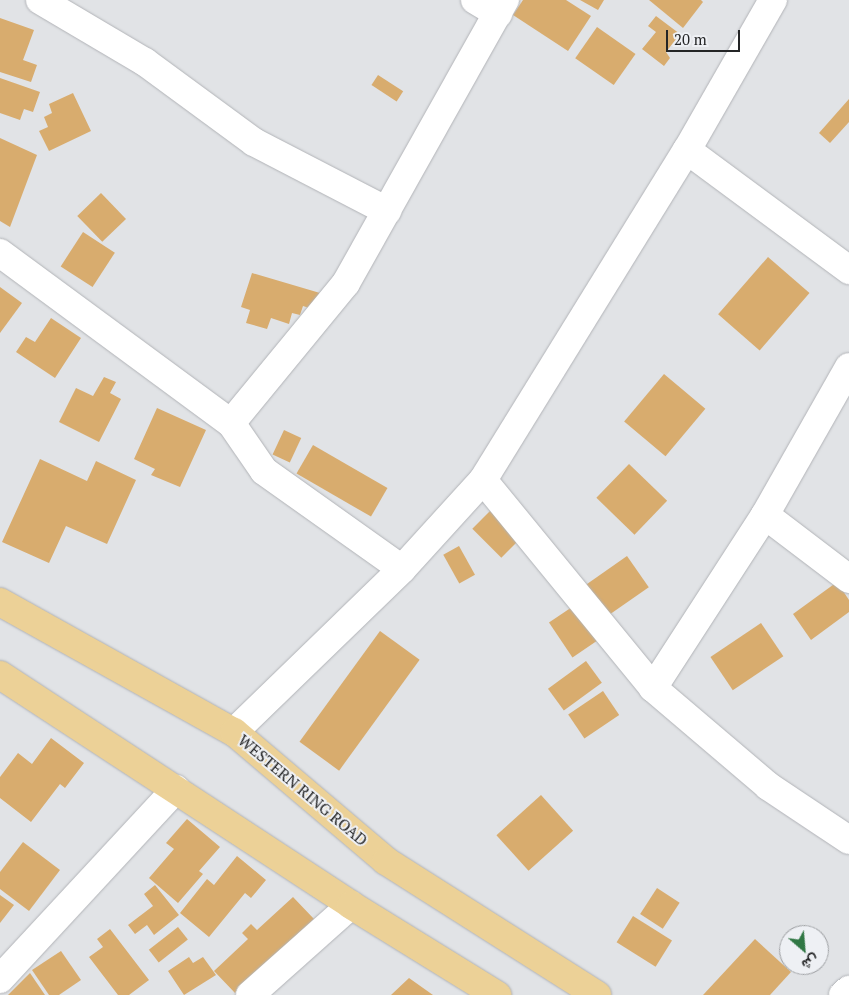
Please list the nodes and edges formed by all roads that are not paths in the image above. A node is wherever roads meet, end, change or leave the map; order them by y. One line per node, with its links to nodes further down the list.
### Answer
1 (40, 0): 5 (street)
2 (773, 0): 4 (street)
3 (493, 4): 5 (street)
4 (686, 150): 7 (street); 10 (street)
5 (387, 211): 9 (street)
6 (0, 253): 9 (street)
7 (849, 270)
8 (849, 367): 11 (street)
9 (231, 423): 12 (street)
10 (483, 480): 12 (street); 16 (street)
11 (765, 515): 13 (street); 16 (street)
12 (402, 569): 17 (street)
13 (849, 579)
14 (2, 610): 17 (main road, WESTERN RING ROAD)
15 (0, 675): 18 (main road)
16 (653, 688): 19 (street)
17 (234, 732): 25 (main road, WESTERN RING ROAD)
18 (176, 789): 20 (main road); 21 (street)
19 (849, 840)
20 (351, 904): 23 (street); 24 (main road)
21 (0, 979)
22 (849, 990): 26 (street)
23 (250, 995)
24 (497, 995)
25 (597, 995)
26 (843, 995)

